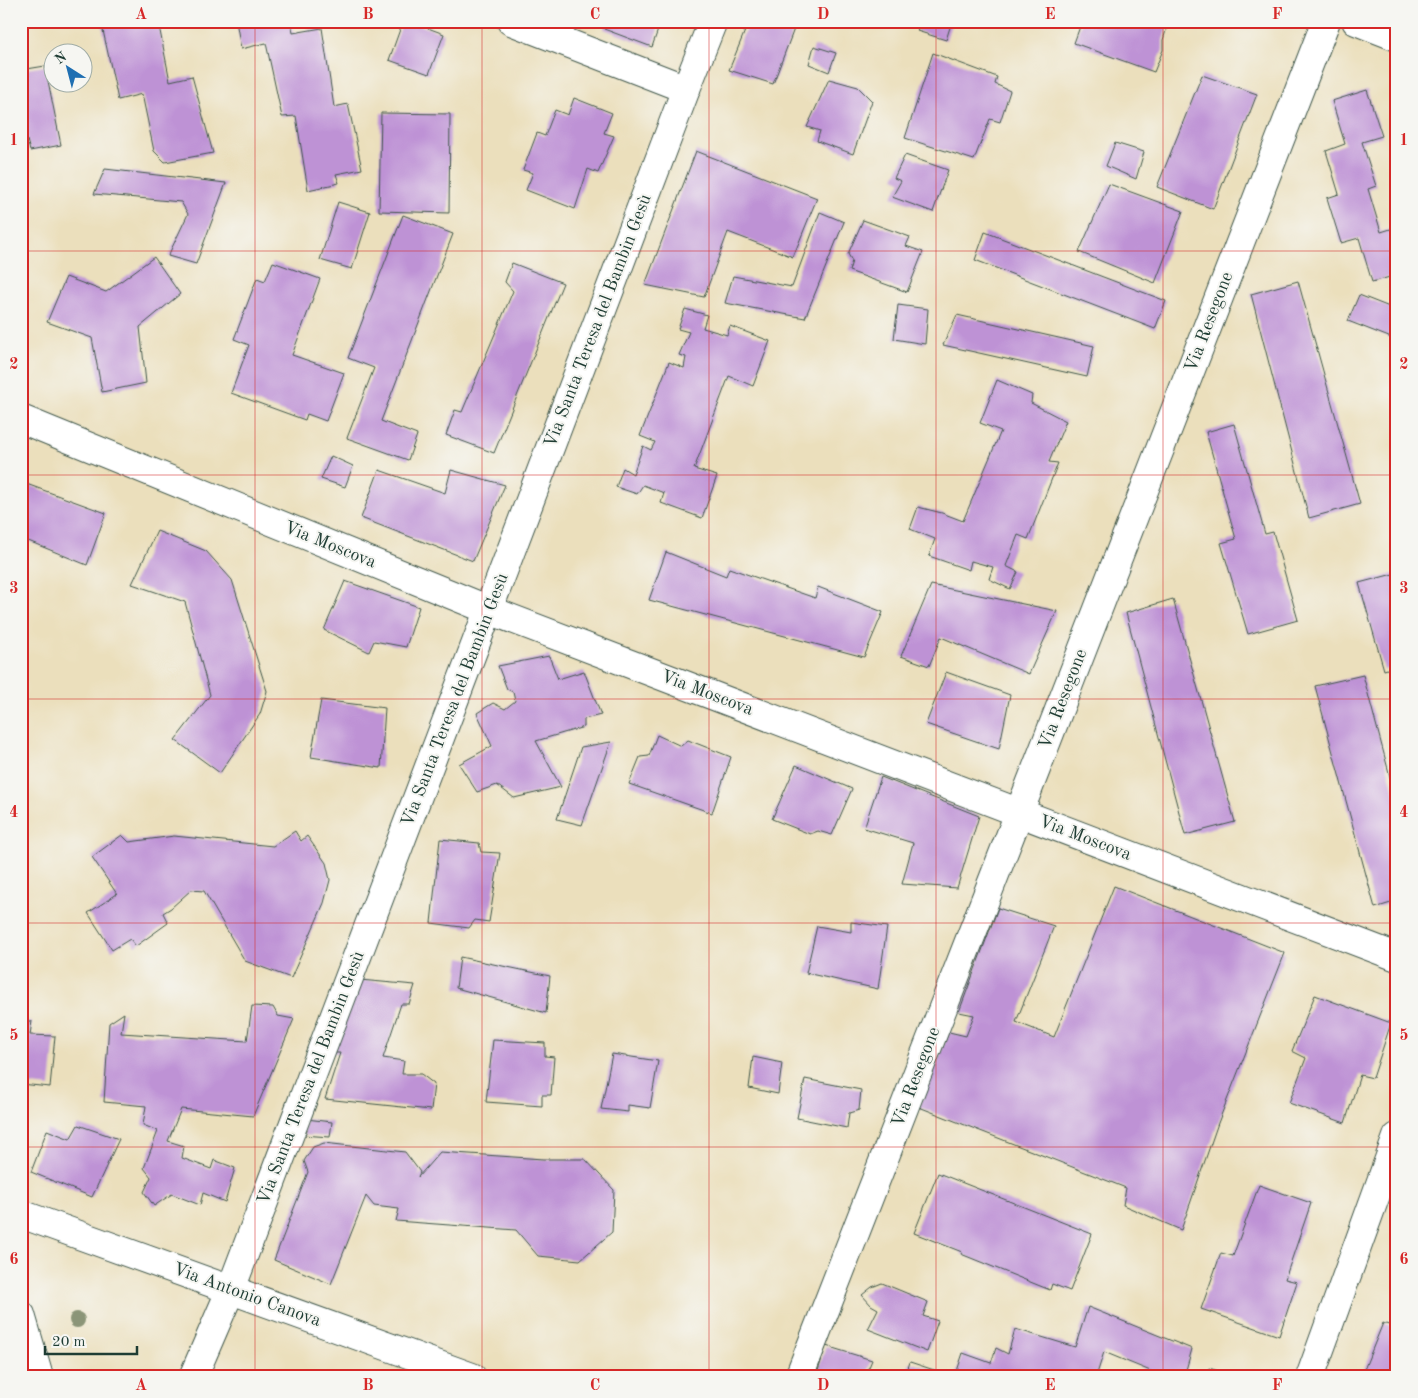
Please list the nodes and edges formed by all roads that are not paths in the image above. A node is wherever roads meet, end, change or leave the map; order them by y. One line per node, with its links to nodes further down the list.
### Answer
1 (511, 21): 6 (street)
2 (713, 21): 6 (street, Via Santa Teresa del Bambin Gesù)
3 (1326, 21): 9 (street, Via Resegone)
4 (1356, 21): 5 (street)
5 (1397, 37)
6 (686, 89): 8 (street, Via Santa Teresa del Bambin Gesù)
7 (21, 419): 8 (street, Via Moscova)
8 (489, 610): 9 (street, Via Moscova); 13 (street, Via Santa Teresa del Bambin Gesù)
9 (1020, 813): 10 (street, Via Moscova); 18 (street, Via Resegone)
10 (1397, 957)
11 (1397, 1137): 19 (street)
12 (21, 1214): 13 (street, Via Antonio Canova)
13 (231, 1289): 16 (street, Via Santa Teresa del Bambin Gesù); 17 (street, Via Antonio Canova)
14 (21, 1315): 15 (street)
15 (39, 1377)
16 (193, 1377)
17 (472, 1377)
18 (799, 1377)
19 (1310, 1377)

